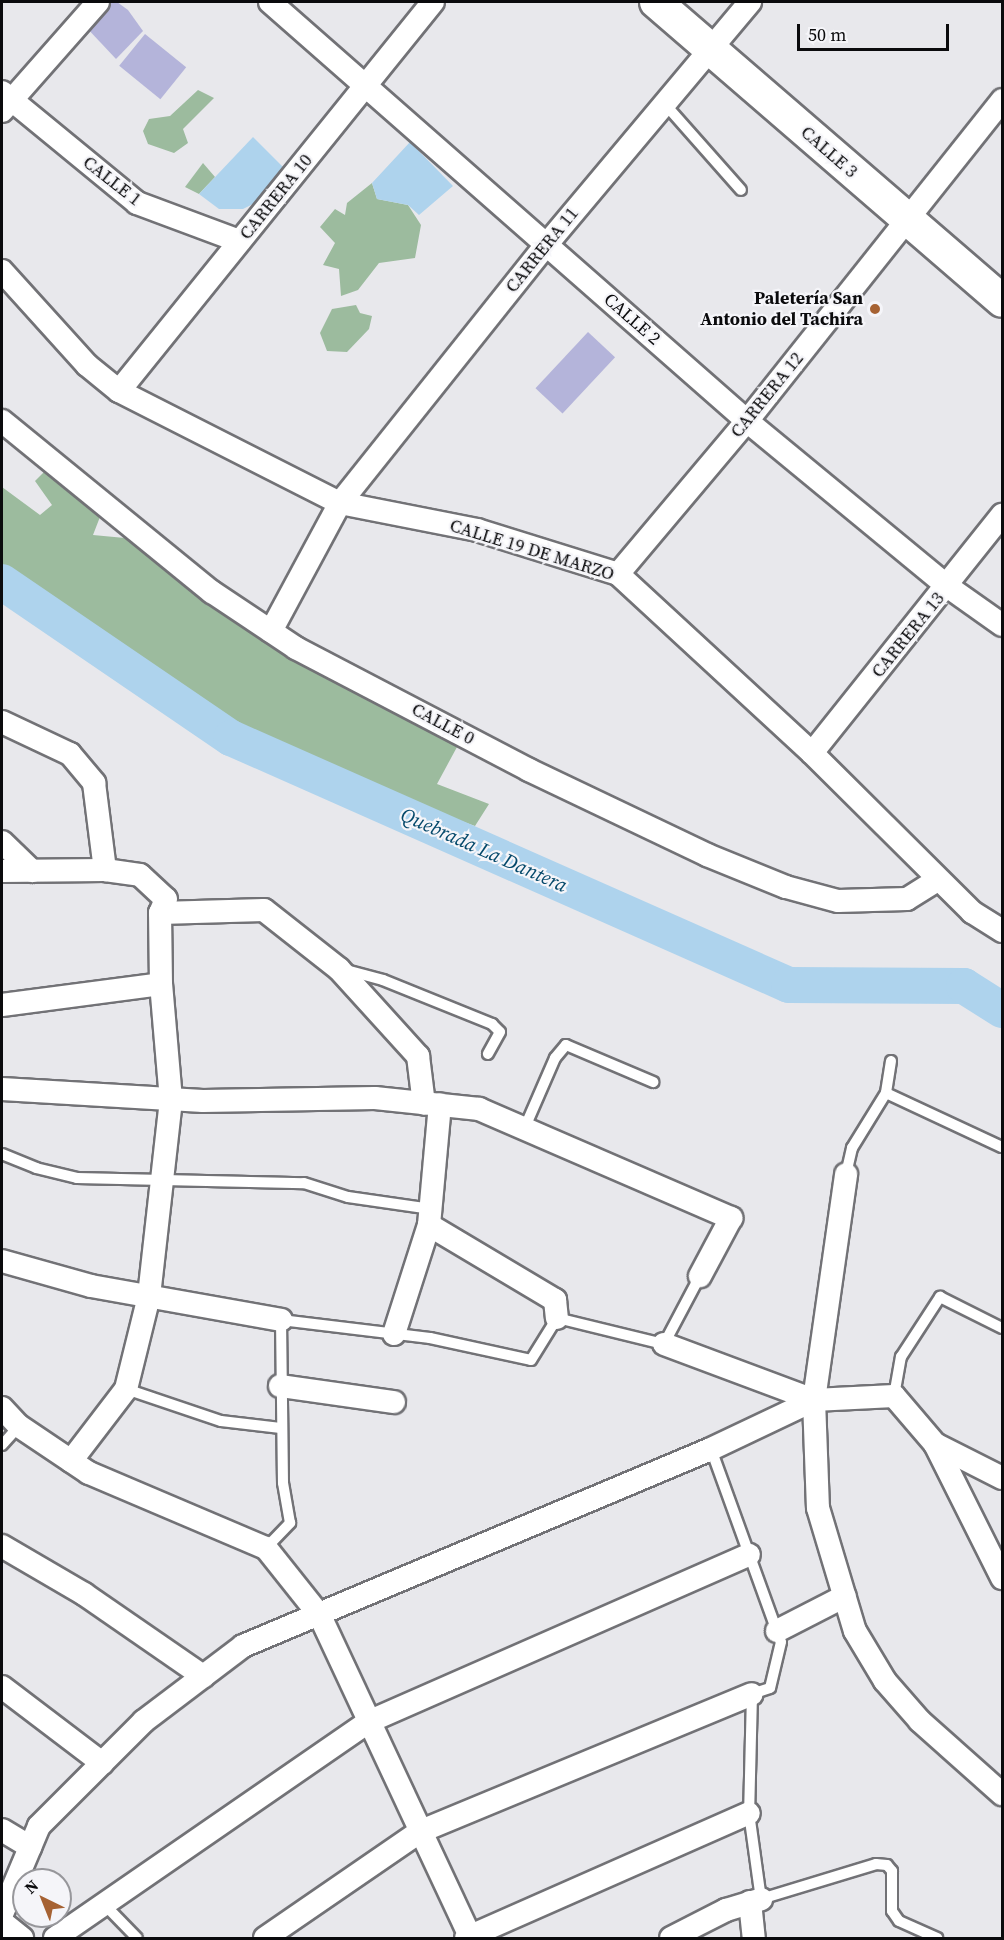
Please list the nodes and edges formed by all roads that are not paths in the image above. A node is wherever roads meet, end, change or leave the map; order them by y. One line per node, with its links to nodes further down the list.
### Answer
1 (98, 2): 9 (street)
2 (270, 2): 7 (street, CALLE 2)
3 (433, 2): 7 (street, CARRERA 10)
4 (656, 2): 6 (street, CALLE 3)
5 (750, 2): 6 (street, CARRERA 11)
6 (710, 49): 10 (street, CARRERA 11); 12 (street, CALLE 3)
7 (367, 86): 13 (street, CARRERA 10); 14 (street, CALLE 2)
8 (1002, 100): 12 (street, CARRERA 12)
9 (5, 101): 13 (street, CALLE 1)
10 (664, 103): 11 (lane); 14 (street, CARRERA 11)
11 (741, 190)
12 (907, 219): 16 (street, CALLE 3); 18 (street, CARRERA 12)
13 (239, 242): 17 (street, CARRERA 10)
14 (547, 244): 18 (street, CALLE 2); 20 (street, CARRERA 11)
15 (2, 270): 17 (street, CALLE 19 DE MARZO)
16 (1002, 301)
17 (119, 391): 20 (street, CALLE 19 DE MARZO)
18 (747, 421): 22 (street, CARRERA 12); 23 (street, CALLE 2)
19 (2, 422): 25 (street, CALLE 0)
20 (340, 503): 22 (street, CALLE 19 DE MARZO); 25 (street, CARRERA 11)
21 (1002, 515): 23 (street, CARRERA 13)
22 (618, 574): 27 (street, CALLE 19 DE MARZO)
23 (947, 586): 24 (street, CALLE 2); 27 (street, CARRERA 13)
24 (1002, 625)
25 (271, 631): 32 (street, CALLE 0)
26 (2, 722): 29 (street)
27 (812, 753): 32 (street, CALLE 19 DE MARZO)
28 (2, 842): 31 (street)
29 (105, 870): 31 (street); 33 (street)
30 (2, 871): 31 (street)
31 (32, 871)
32 (938, 880): 34 (street, CALLE 19 DE MARZO)
33 (160, 914): 35 (street); 36 (street)
34 (1002, 931)
35 (339, 969): 38 (lane); 44 (street)
36 (161, 984): 37 (street); 43 (street)
37 (2, 1005)
38 (488, 1054)
39 (891, 1061): 42 (lane)
40 (653, 1082): 45 (lane)
41 (2, 1089): 43 (street)
42 (886, 1093): 46 (lane); 48 (lane)
43 (171, 1100): 44 (street); 49 (street)
44 (432, 1104): 45 (street); 50 (street)
45 (525, 1127): 52 (street)
46 (1002, 1148)
47 (2, 1154): 49 (lane)
48 (846, 1174): 62 (street)
49 (162, 1179): 50 (lane); 53 (street)
50 (430, 1217): 54 (street); 57 (street)
51 (2, 1261): 53 (street)
52 (700, 1276): 58 (lane)
53 (149, 1296): 55 (street); 60 (street)
54 (557, 1318): 57 (lane); 58 (lane)
55 (281, 1320): 57 (lane); 59 (lane)
56 (1002, 1328): 61 (lane)
57 (394, 1334)
58 (664, 1344): 62 (street)
59 (280, 1386): 63 (street); 66 (lane)
60 (126, 1389): 66 (lane); 70 (street)
61 (894, 1396): 62 (street); 67 (street)
62 (814, 1400): 69 (street); 76 (street)
63 (394, 1402)
64 (2, 1408): 65 (street)
65 (19, 1426): 68 (lane); 70 (street)
66 (281, 1428): 73 (lane)
67 (935, 1444): 71 (street); 75 (street)
68 (2, 1445)
69 (711, 1449): 74 (lane); 77 (street)
70 (71, 1461): 73 (street)
71 (1002, 1478)
72 (2, 1546): 79 (street)
73 (266, 1548): 77 (street)
74 (749, 1555): 78 (lane); 82 (street)
75 (1002, 1578)
76 (845, 1596): 78 (street); 84 (street)
77 (320, 1616): 79 (street); 82 (street)
78 (777, 1631): 81 (lane)
79 (203, 1676): 83 (street)
80 (2, 1687): 83 (street)
81 (752, 1694): 85 (lane); 87 (street)
82 (368, 1722): 87 (street); 90 (street)
83 (102, 1763): 88 (street)
84 (1002, 1794)
85 (749, 1813): 89 (lane); 99 (street)
86 (2, 1830): 88 (street)
87 (419, 1832): 98 (street); 99 (street)
88 (30, 1847): 91 (street)
89 (755, 1901): 100 (street); 101 (street); 102 (lane)
90 (104, 1904): 96 (street); 97 (lane)
91 (2, 1914)
92 (2, 1922): 95 (street)
93 (2, 1927): 94 (street)
94 (6, 1938)
95 (22, 1938)
96 (55, 1938)
97 (137, 1938)
98 (265, 1938)
99 (469, 1938)
100 (671, 1938)
101 (754, 1938)
102 (937, 1938)

